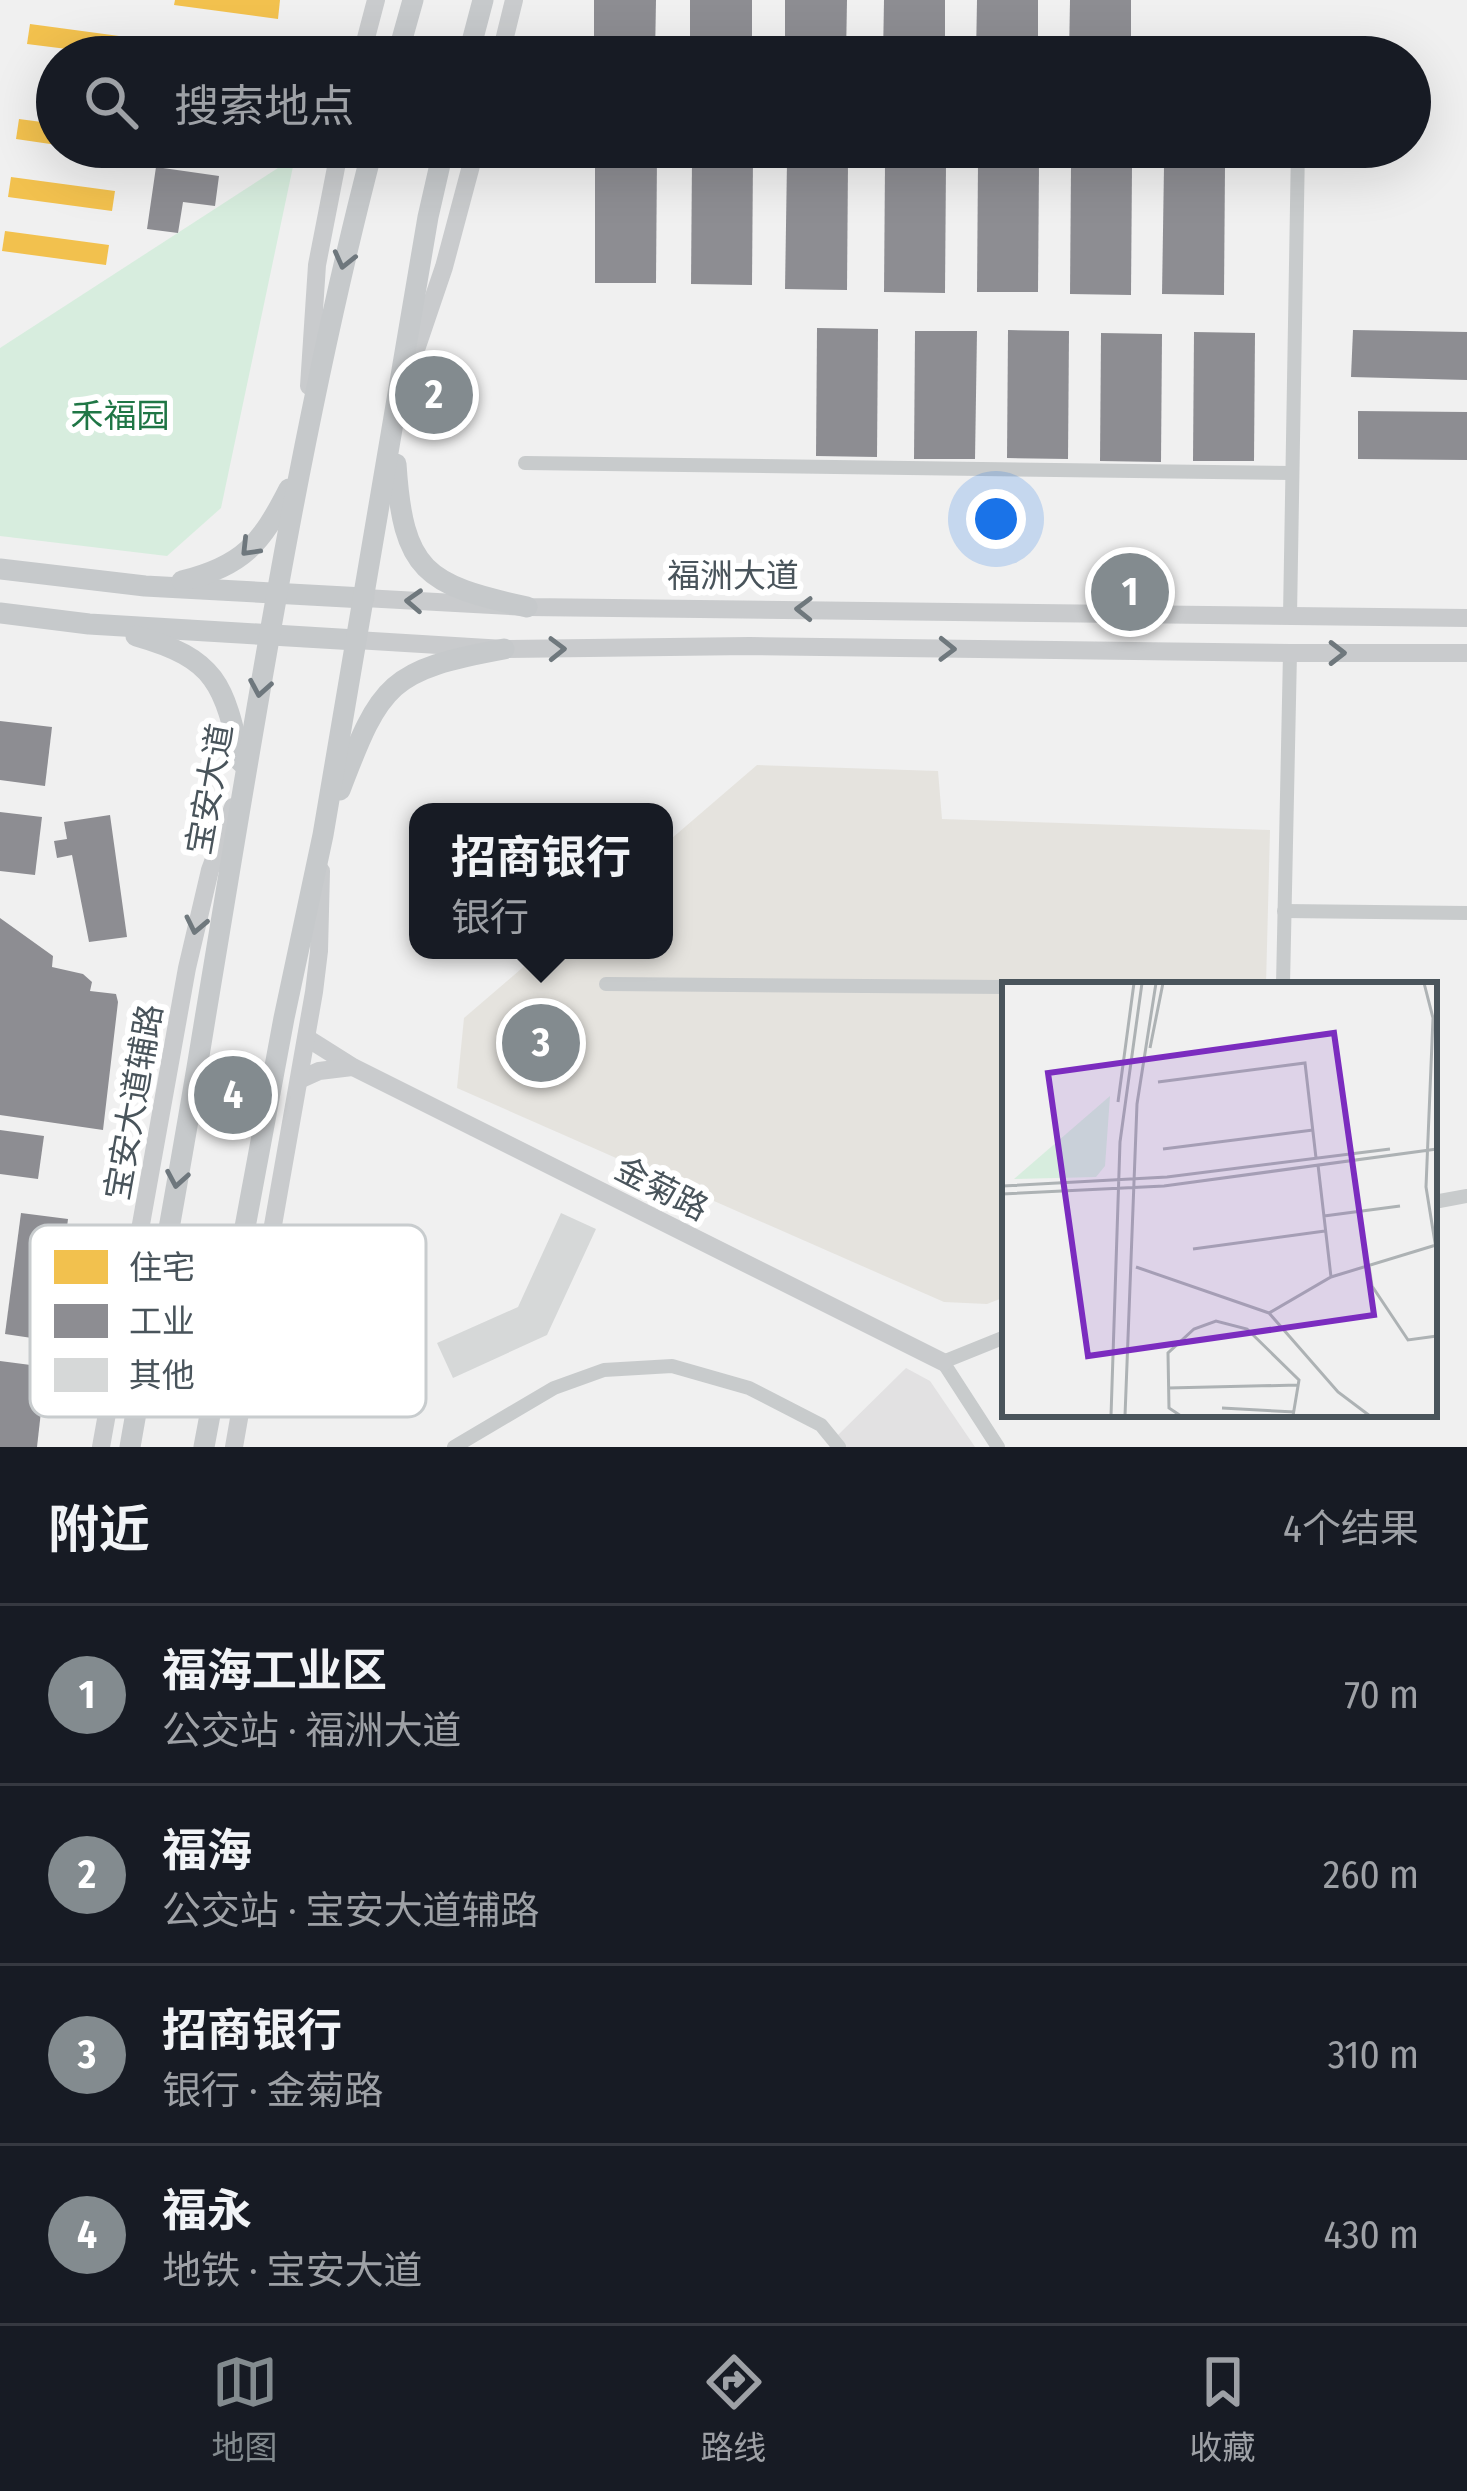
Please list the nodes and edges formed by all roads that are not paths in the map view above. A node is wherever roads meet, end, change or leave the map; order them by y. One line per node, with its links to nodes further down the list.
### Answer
1 (376, 0): 5 (main road)
2 (413, 0): 6 (main road)
3 (483, 0): 7 (main road)
4 (514, 0): 8 (main road)
5 (367, 36)
6 (403, 36)
7 (474, 36)
8 (505, 36)
9 (336, 168): 15 (main road)
10 (369, 168): 15 (main road, 宝安大道, one-way to 15)
11 (439, 168): 14 (main road)
12 (470, 168): 14 (main road)
13 (1298, 168): 17 (street)
14 (397, 403): 22 (main road); 23 (main road)
15 (304, 449): 20 (main road, one-way to 20); 21 (main road, 宝安大道)
16 (525, 463): 17 (street)
17 (1292, 472): 25 (street)
18 (0, 569): 19 (main road, 福洲大道)
19 (74, 577): 20 (main road, 福洲大道); 27 (main road)
20 (145, 586): 21 (main road, 福洲大道)
21 (277, 593): 22 (main road, 福洲大道); 28 (main road, 宝安大道)
22 (364, 598): 23 (main road, 福洲大道, one-way to 22); 29 (main road)
23 (527, 607): 25 (main road, 福洲大道, one-way to 23)
24 (0, 613): 27 (main road)
25 (1290, 616): 26 (main road, 福洲大道)
26 (1467, 618)
27 (79, 622): 28 (main road); 33 (main road)
28 (269, 635): 29 (main road); 33 (main road, 宝安大道, one-way to 33)
29 (356, 640): 30 (main road); 34 (main road)
30 (504, 650): 31 (main road, one-way to 31); 34 (main road)
31 (1290, 653): 32 (main road, one-way to 32); 35 (street)
32 (1467, 653)
33 (244, 773): 45 (main road, 宝安大道辅路, one-way to 45); 46 (main road, 宝安大道, one-way to 46)
34 (323, 835): 40 (main road); 47 (main road)
35 (1285, 910): 36 (street); 37 (street)
36 (1467, 913)
37 (1283, 982)
38 (606, 984): 39 (street)
39 (1002, 987)
40 (307, 1038): 41 (main road, 金菊路); 42 (main road)
41 (353, 1067): 42 (main road); 50 (main road, 金菊路)
42 (299, 1080): 48 (main road)
43 (1467, 1196): 44 (street)
44 (1437, 1201)
45 (141, 1225)
46 (169, 1225)
47 (245, 1225)
48 (273, 1225)
49 (1002, 1338): 50 (street)
50 (944, 1362): 61 (street)
51 (106, 1417): 55 (main road, 宝安大道辅路, one-way to 55)
52 (135, 1417): 56 (main road, 宝安大道, one-way to 56)
53 (210, 1417): 57 (main road)
54 (239, 1417): 58 (main road)
55 (101, 1447)
56 (130, 1447)
57 (204, 1447)
58 (234, 1447)
59 (454, 1447): 60 (street)
60 (838, 1447)
61 (998, 1447)

